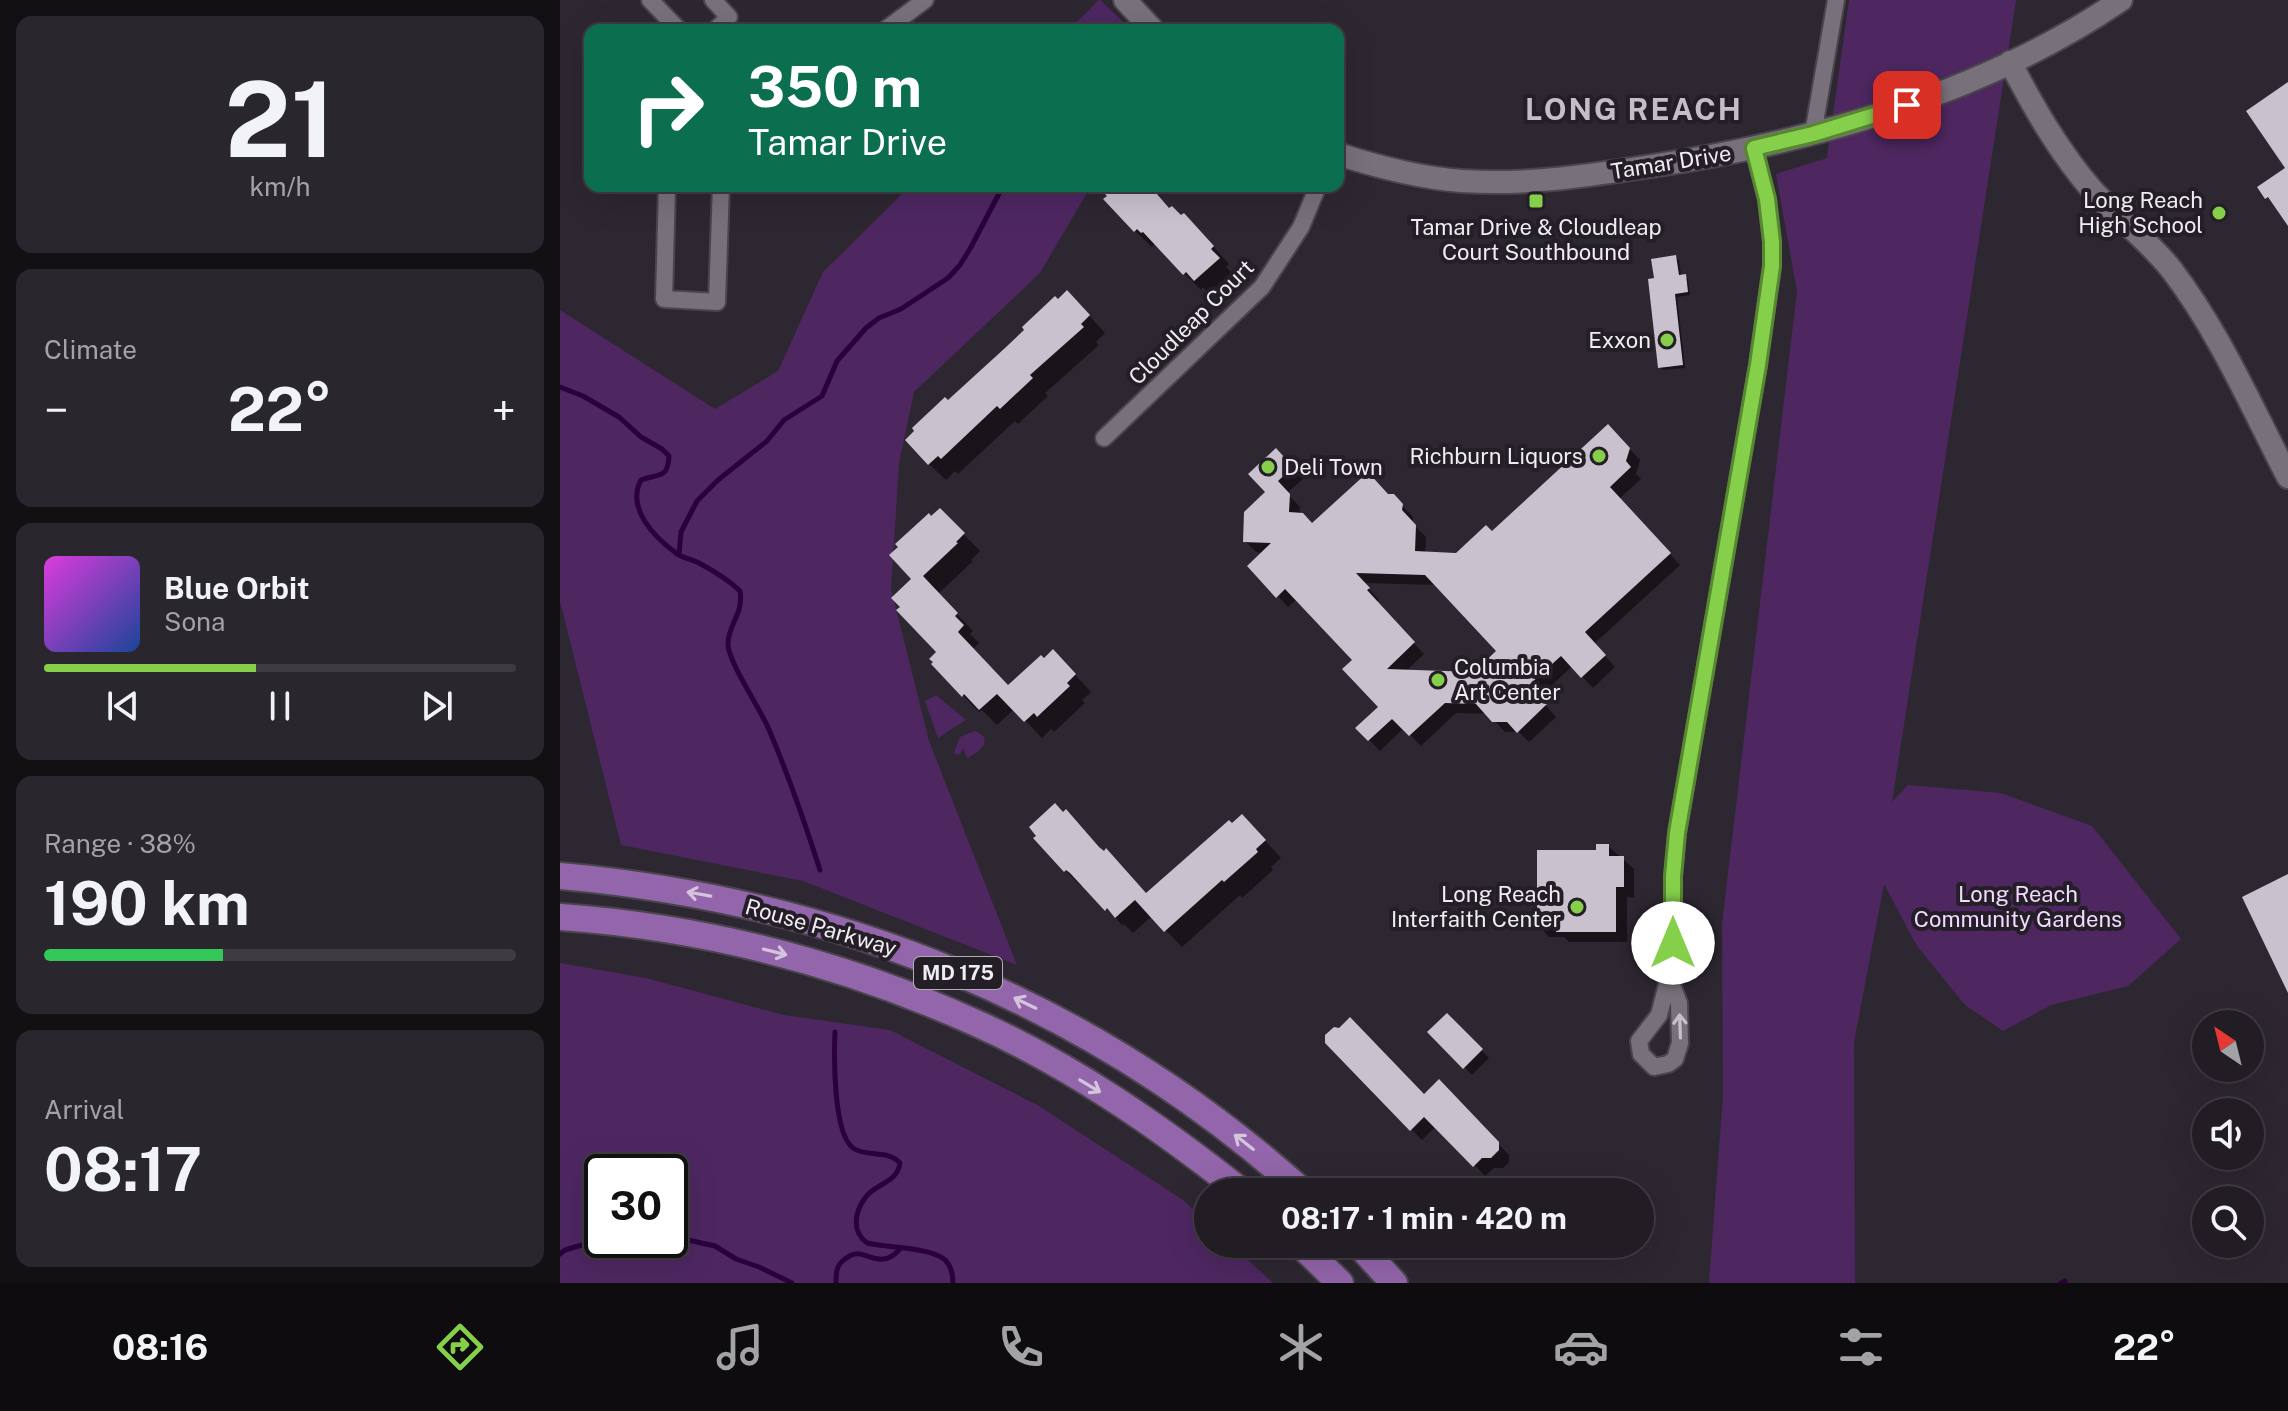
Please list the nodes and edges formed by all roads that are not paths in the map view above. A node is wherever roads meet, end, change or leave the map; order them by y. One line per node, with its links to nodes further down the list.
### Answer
1 (650, 0): 7 (street)
2 (713, 0): 8 (street)
3 (925, 0): 9 (street)
4 (1125, 0): 10 (street)
5 (1836, 0): 12 (street)
6 (2121, 0): 11 (street, Tamar Drive)
7 (673, 24)
8 (721, 24)
9 (893, 24)
10 (1147, 24)
11 (2010, 62): 12 (street, Tamar Drive); 19 (street)
12 (1813, 134): 13 (street, Tamar Drive)
13 (1754, 148): 14 (street, Tamar Drive); 22 (street)
14 (1344, 156)
15 (667, 192): 16 (street)
16 (721, 192)
17 (1316, 192): 18 (street, Cloudleap Court)
18 (1104, 438)
19 (2288, 477)
20 (560, 876): 24 (main road, Rouse Parkway / MD 175, one-way to 20)
21 (560, 917): 23 (main road, Rouse Parkway / MD 175, one-way to 23)
22 (1669, 977): 22 (street, one-way to 22)
23 (1223, 1178)
24 (1288, 1178)
25 (1314, 1258): 27 (main road)
26 (1371, 1258): 28 (main road)
27 (1340, 1283)
28 (1394, 1283)

